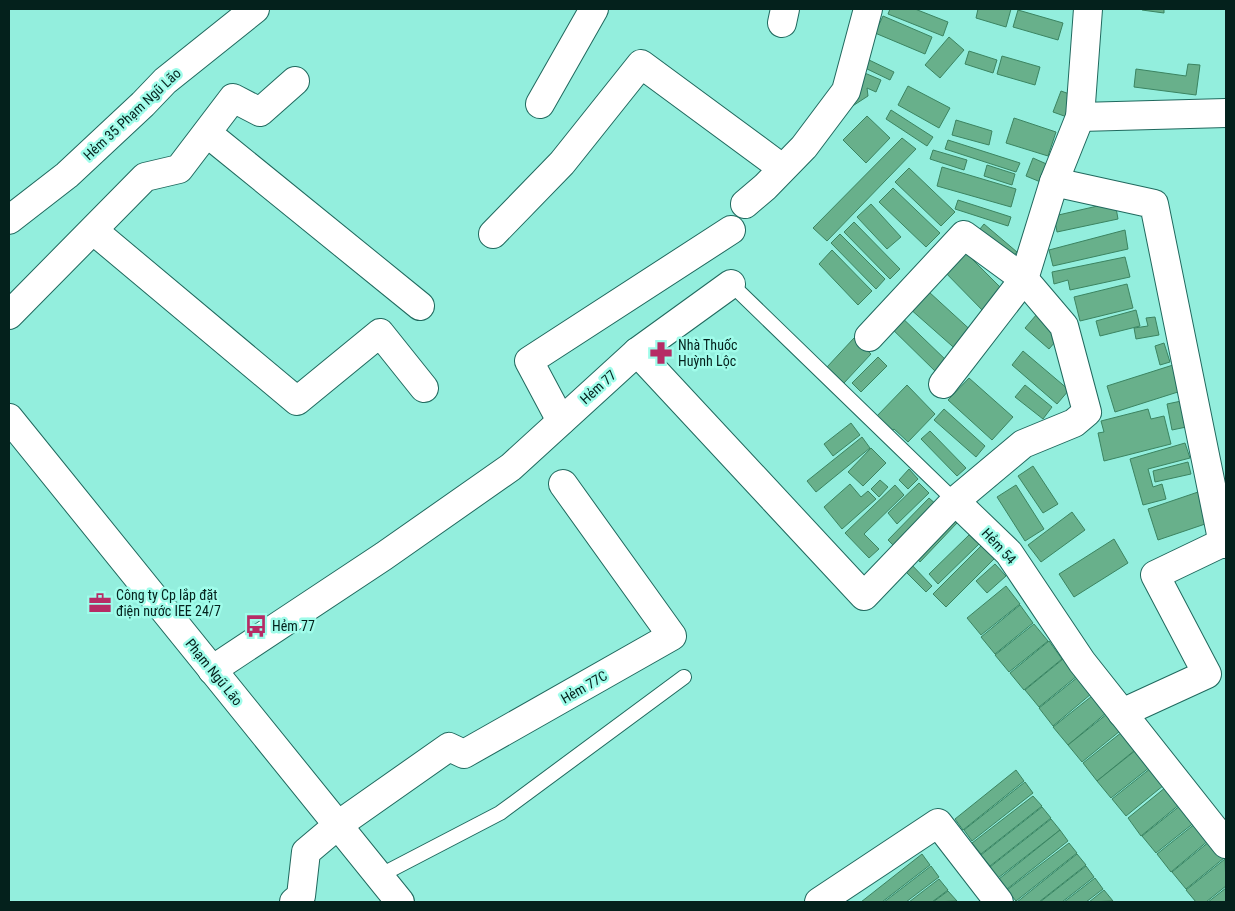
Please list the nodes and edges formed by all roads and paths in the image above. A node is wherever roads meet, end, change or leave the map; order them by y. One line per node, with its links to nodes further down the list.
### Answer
1 (254, 9): 13 (street, Hẻm 35 Phạm Ngũ Lão)
2 (594, 9): 6 (street)
3 (868, 9): 10 (street)
4 (1088, 9): 8 (street)
5 (295, 81): 9 (street)
6 (540, 104)
7 (1226, 113): 8 (street)
8 (1080, 117): 11 (street)
9 (207, 132): 15 (street); 19 (street)
10 (782, 168): 12 (street); 16 (street)
11 (1054, 182): 17 (street); 29 (street)
12 (745, 204)
13 (9, 220)
14 (731, 230): 26 (street)
15 (94, 231): 20 (street); 24 (street)
16 (493, 234)
17 (1024, 279): 21 (street); 23 (street); 28 (street)
18 (731, 284): 22 (street, Hẻm 77); 28 (lane, Hẻm 77)
19 (420, 306)
20 (9, 315)
21 (869, 337)
22 (637, 352): 26 (street, Hẻm 77); 28 (street)
23 (943, 384)
24 (424, 388)
25 (9, 418): 30 (street, Phạm Ngũ Lão)
26 (561, 421): 30 (street, Hẻm 77)
27 (563, 484): 33 (street, Hẻm 77C)
28 (955, 501): 32 (street, Hẻm 54)
29 (1224, 542): 32 (street)
30 (212, 670): 33 (street, Phạm Ngũ Lão)
31 (684, 677): 35 (lane)
32 (1122, 713): 34 (street, Hẻm 54)
33 (338, 825): 35 (street, Phạm Ngũ Lão); 36 (street)
34 (1226, 844)
35 (379, 876): 37 (street, Phạm Ngũ Lão)
36 (294, 902)
37 (400, 902)
38 (819, 902): 39 (street)
39 (999, 902)

